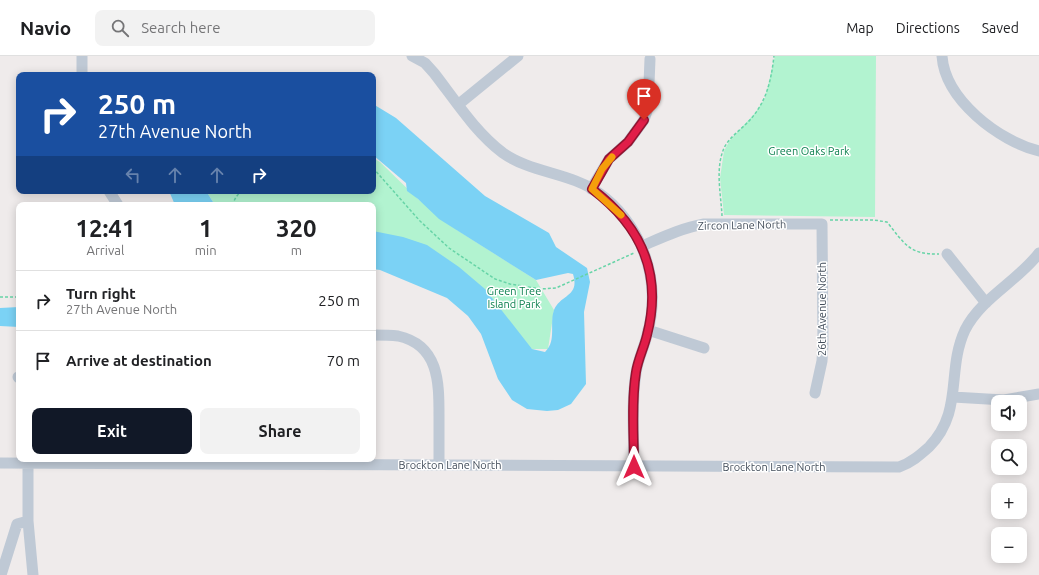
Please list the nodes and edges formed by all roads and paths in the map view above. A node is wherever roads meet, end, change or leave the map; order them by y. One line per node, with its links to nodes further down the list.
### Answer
1 (82, 56): 7 (street)
2 (412, 56): 8 (street)
3 (518, 56): 8 (street)
4 (774, 56): 12 (path)
5 (942, 56): 9 (street)
6 (650, 59): 11 (street)
7 (82, 72)
8 (459, 104): 11 (street)
9 (1039, 151)
10 (376, 171): 14 (path)
11 (592, 189): 14 (street)
12 (722, 217)
13 (822, 224): 14 (street, Zircon Lane North); 16 (path); 23 (street, 26th Avenue North)
14 (639, 249): 20 (street)
15 (1039, 253): 19 (street)
16 (947, 254): 19 (street)
17 (0, 297): 18 (path)
18 (16, 297)
19 (986, 303): 25 (street)
20 (648, 330): 22 (street); 31 (street)
21 (376, 335): 30 (street)
22 (704, 348)
23 (815, 393)
24 (1039, 394): 25 (street)
25 (953, 397): 31 (street, Brockton Lane North)
26 (67, 462): 29 (street, Brockton Lane North)
27 (189, 462): 30 (street, Brockton Lane North)
28 (0, 463): 29 (street, Brockton Lane North)
29 (28, 463): 32 (street)
30 (439, 465): 31 (street, Brockton Lane North)
31 (634, 467)
32 (28, 521): 33 (street); 34 (street)
33 (0, 575)
34 (33, 575)

